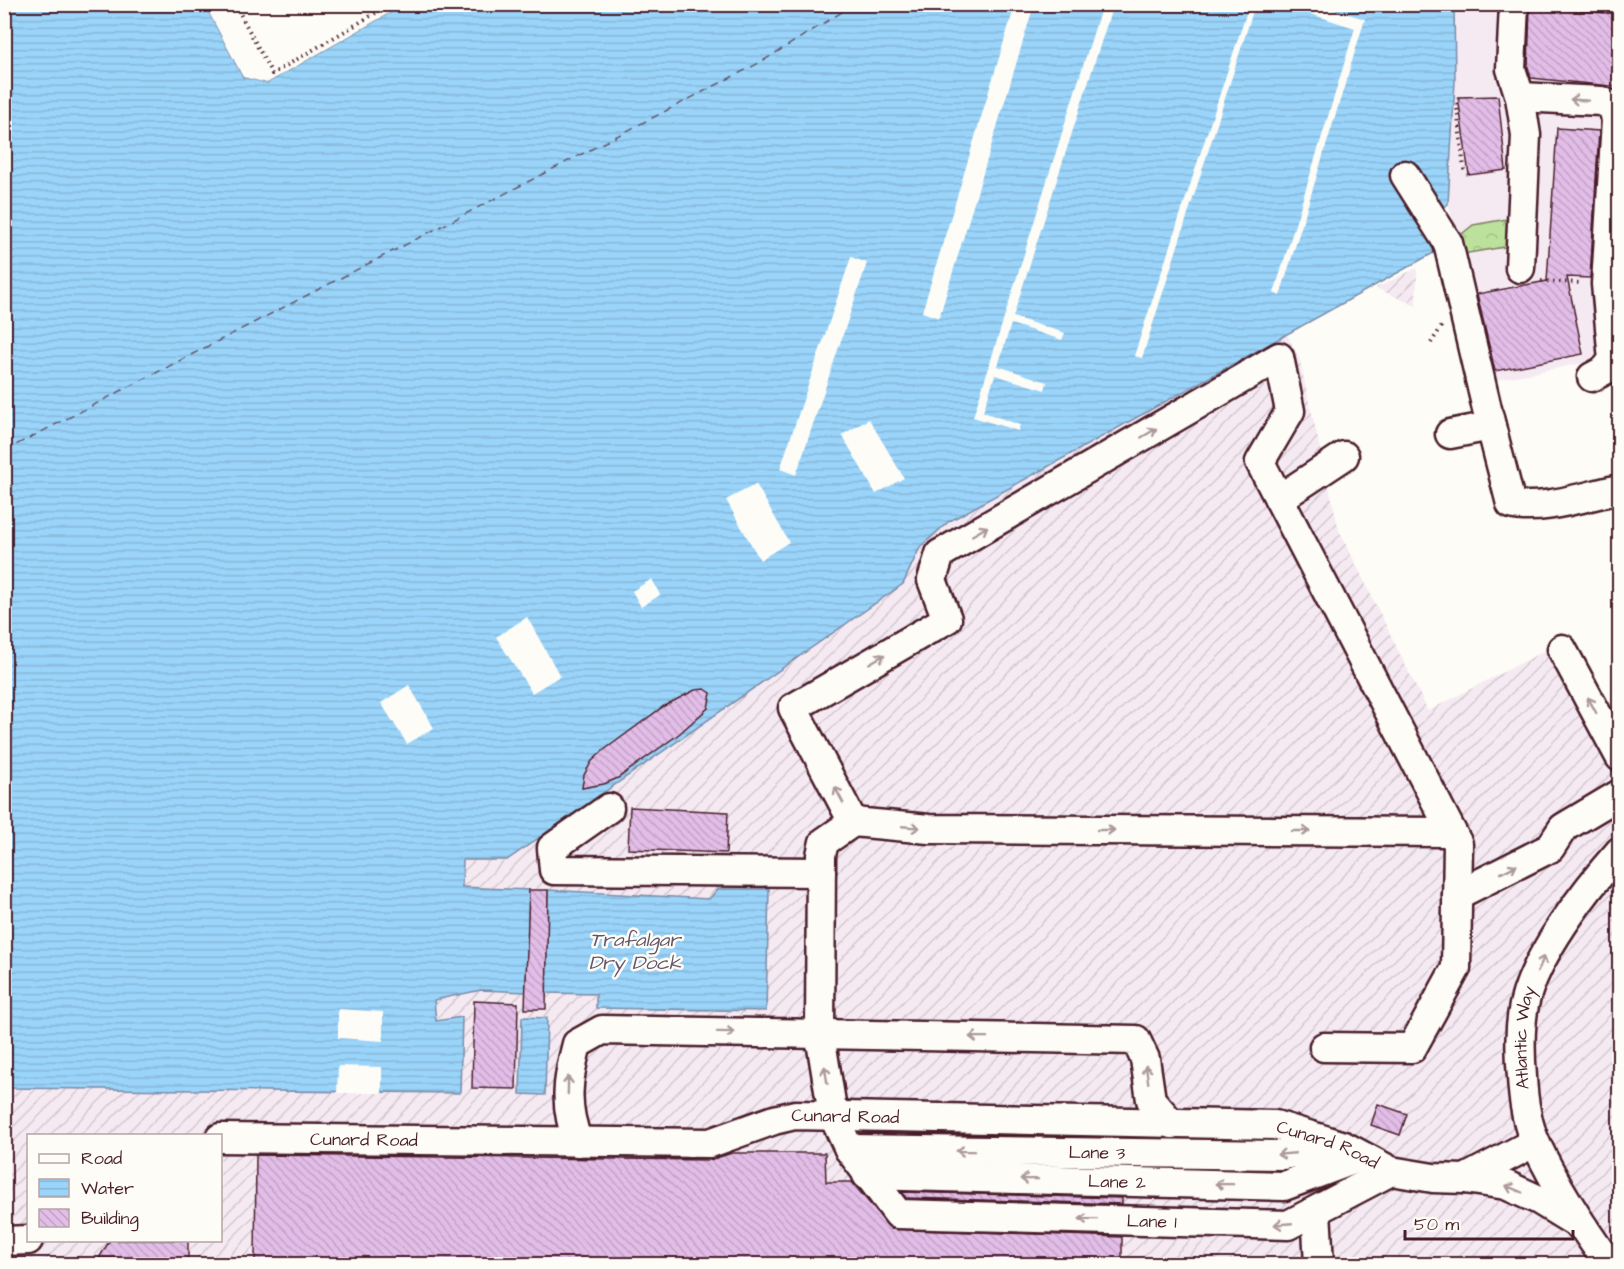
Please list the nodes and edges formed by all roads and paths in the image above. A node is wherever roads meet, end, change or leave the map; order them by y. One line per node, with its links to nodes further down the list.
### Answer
1 (235, 4): 2 (path)
2 (392, 4)
3 (1514, 4): 5 (street)
4 (1458, 97): 7 (path)
5 (1520, 97): 8 (street); 9 (street, one-way to 5)
6 (1405, 175): 11 (street)
7 (1468, 175)
8 (1520, 268): 9 (path)
9 (1606, 284): 10 (street)
10 (1592, 376)
11 (1491, 426): 12 (street); 14 (street)
12 (1450, 434)
13 (1344, 456): 15 (street)
14 (1620, 489)
15 (1279, 499): 20 (street, one-way to 15); 21 (street)
16 (1562, 649): 17 (street, one-way to 16)
17 (1620, 757)
18 (1620, 794): 24 (street, one-way to 18)
19 (609, 808): 23 (street)
20 (853, 822): 21 (street, one-way to 21); 23 (street)
21 (1450, 832): 24 (street)
22 (1620, 851): 31 (street, Atlantic Way, one-way to 22)
23 (821, 863): 25 (street)
24 (1457, 896): 26 (street)
25 (820, 1035): 27 (street, one-way to 25); 28 (street, one-way to 25); 30 (street, one-way to 25)
26 (1324, 1047)
27 (832, 1115): 28 (street, Cunard Road); 30 (street, Cunard Road); 32 (street)
28 (1172, 1124): 33 (street, Cunard Road)
29 (222, 1138): 30 (street, Cunard Road)
30 (578, 1142)
31 (1535, 1143): 36 (street, Cunard Road); 38 (street, Atlantic Way)
32 (849, 1149): 33 (street, Lane 3, one-way to 32); 35 (street)
33 (1353, 1152): 34 (street, Cunard Road); 35 (street, Lane 2, one-way to 35)
34 (1391, 1171): 36 (street, Cunard Road); 37 (street, Lane 1)
35 (867, 1175): 37 (street, Lane 1, one-way to 35)
36 (1465, 1179): 38 (street, Cunard Road, one-way to 36)
37 (1316, 1211): 41 (street)
38 (1583, 1227): 42 (street, Atlantic Way)
39 (27, 1240): 40 (street)
40 (4, 1241)
41 (1319, 1264)
42 (1609, 1264)

